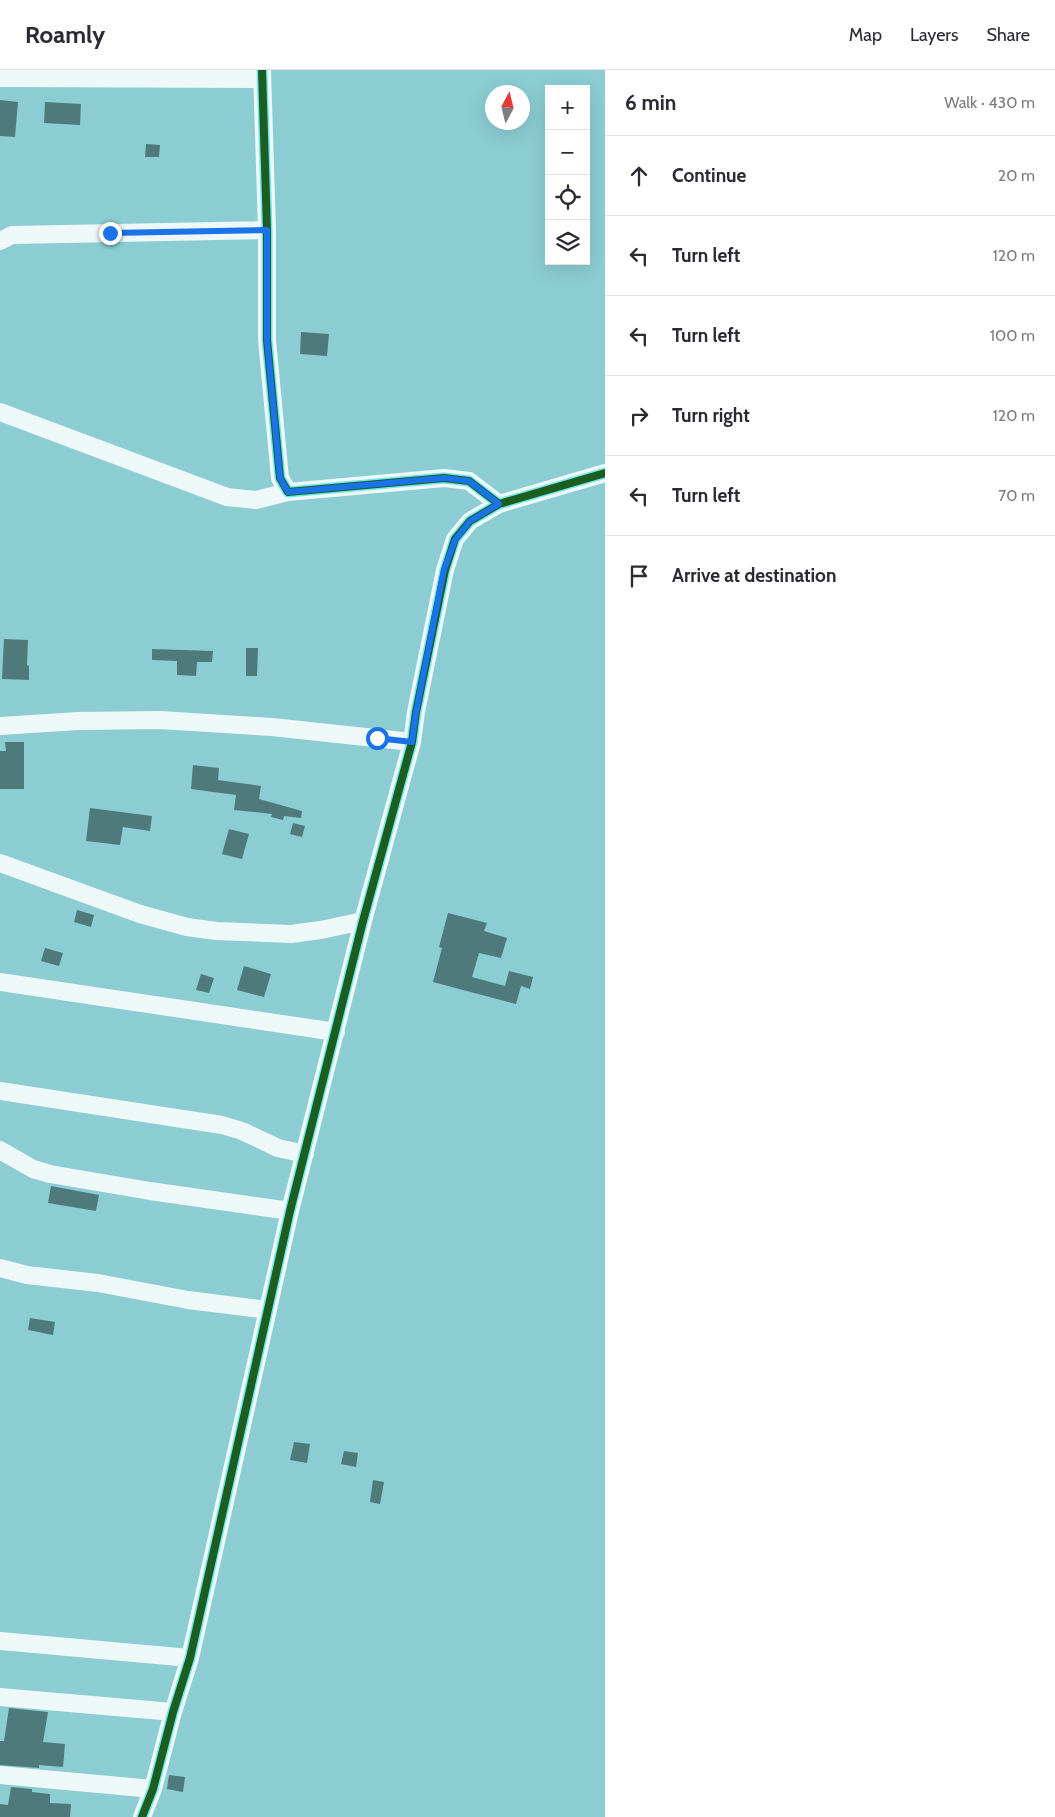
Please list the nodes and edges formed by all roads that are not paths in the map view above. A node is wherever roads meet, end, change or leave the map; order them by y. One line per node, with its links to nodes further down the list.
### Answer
1 (262, 74): 2 (street); 3 (street)
2 (0, 78)
3 (267, 230): 4 (street); 7 (street)
4 (4, 234)
5 (0, 412): 7 (street)
6 (605, 473): 8 (street)
7 (288, 492): 8 (street)
8 (499, 504): 10 (street)
9 (0, 726): 10 (street)
10 (412, 742): 12 (street)
11 (0, 863): 12 (street)
12 (363, 922): 14 (street)
13 (0, 982): 14 (street)
14 (336, 1032): 17 (street)
15 (0, 1091): 17 (street)
16 (0, 1150): 18 (street)
17 (305, 1154): 18 (street)
18 (290, 1212): 20 (street)
19 (0, 1268): 20 (street)
20 (268, 1310): 22 (street)
21 (0, 1642): 22 (street)
22 (190, 1658): 24 (street)
23 (0, 1697): 24 (street)
24 (173, 1712): 26 (street)
25 (0, 1775): 26 (street)
26 (152, 1789): 27 (street)
27 (142, 1817)

